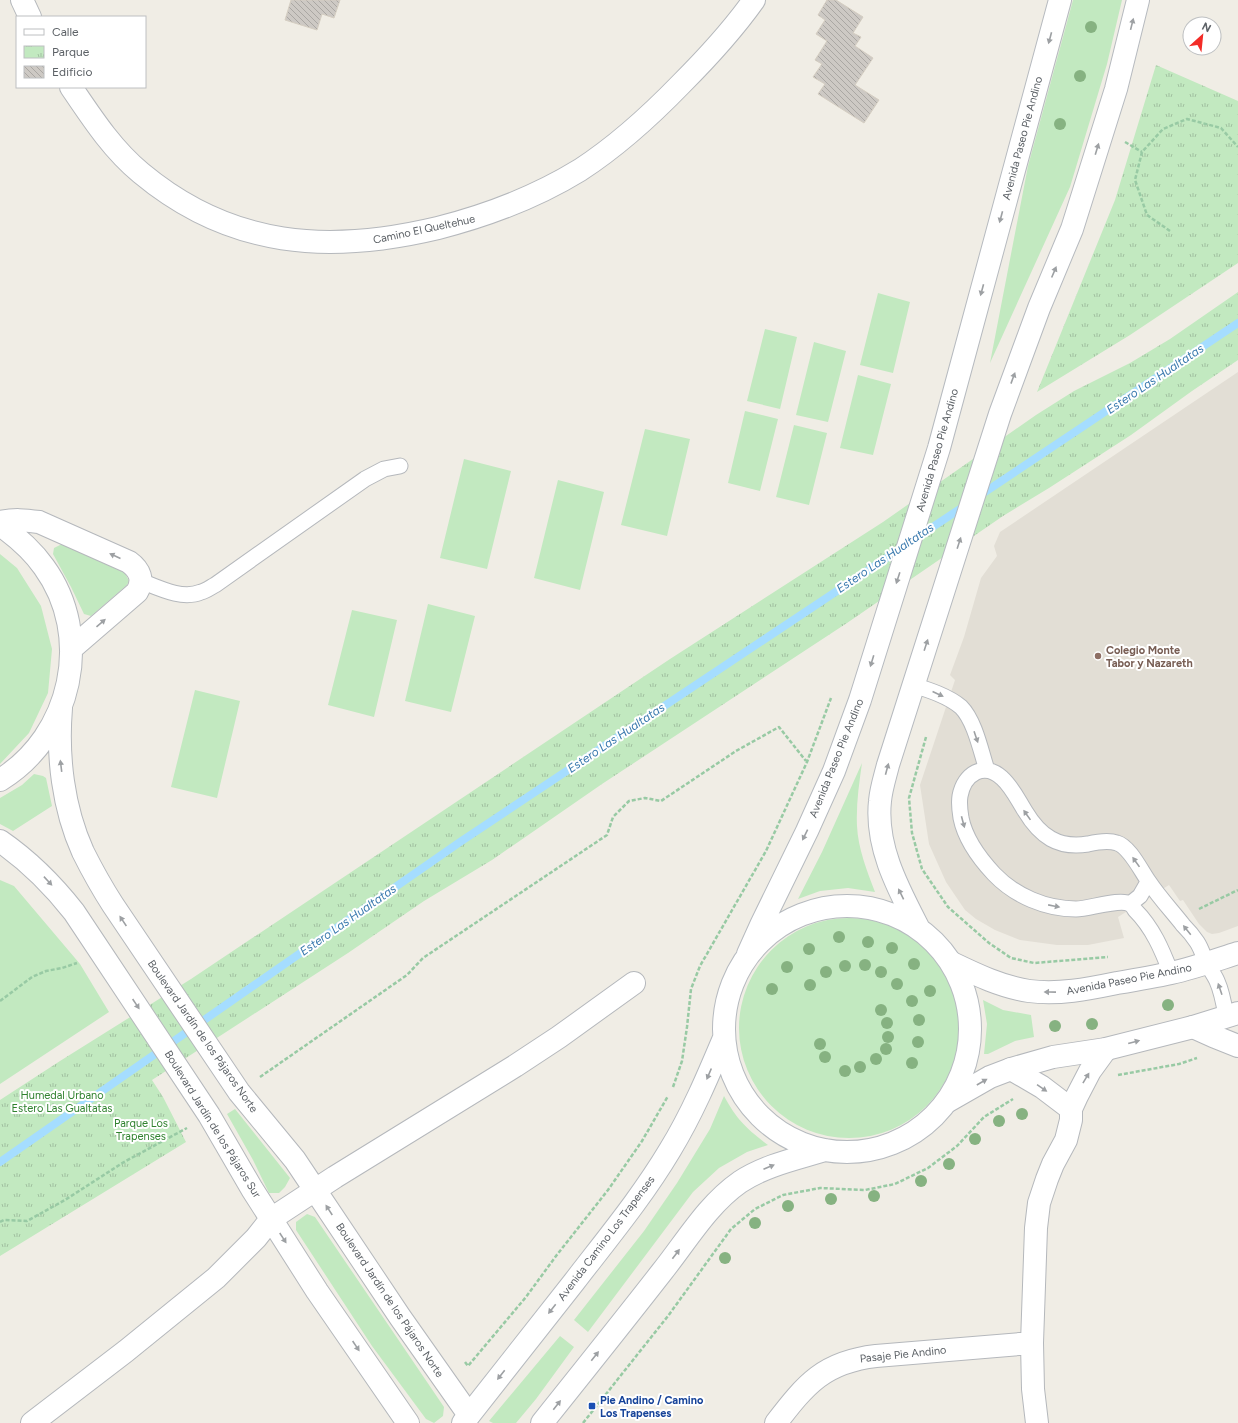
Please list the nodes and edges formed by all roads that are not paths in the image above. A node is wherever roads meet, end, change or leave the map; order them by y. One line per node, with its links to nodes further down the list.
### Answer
1 (22, 0): 5 (street)
2 (754, 0): 6 (street, Camino El Queltehue)
3 (1060, 0): 21 (street, Avenida Paseo Pie Andino, one-way to 21)
4 (1138, 0): 12 (street, one-way to 4)
5 (30, 16)
6 (72, 88)
7 (400, 466): 10 (lane)
8 (0, 522): 10 (street, one-way to 8)
9 (0, 525): 11 (street)
10 (141, 581): 11 (street, one-way to 10)
11 (71, 649): 13 (street)
12 (913, 685): 14 (lane, one-way to 14); 19 (street, one-way to 12)
13 (61, 708): 15 (street); 35 (street, Boulevard Jardín de los Pájaros Norte, one-way to 13)
14 (987, 770): 17 (lane, one-way to 14); 18 (lane, one-way to 18)
15 (0, 780)
16 (0, 841): 36 (street, Boulevard Jardín de los Pájaros Sur, one-way to 36)
17 (1148, 882): 18 (lane); 23 (lane, one-way to 17)
18 (1130, 904): 24 (lane)
19 (919, 929): 21 (street); 22 (street)
20 (1238, 953): 23 (street, Avenida Paseo Pie Andino)
21 (748, 954): 28 (street)
22 (952, 963): 24 (street, Avenida Paseo Pie Andino, one-way to 22); 32 (street)
23 (1207, 963): 24 (street, Avenida Paseo Pie Andino); 26 (lane, one-way to 23)
24 (1171, 973)
25 (634, 983): 35 (street)
26 (1232, 1014): 27 (street)
27 (1193, 1027): 29 (street); 30 (street, one-way to 27)
28 (724, 1038): 34 (street); 38 (street, Avenida Camino Los Trapenses, one-way to 38)
29 (1236, 1045)
30 (1106, 1049): 31 (street); 33 (street, one-way to 30)
31 (1011, 1069): 32 (street, one-way to 31); 33 (street, one-way to 33)
32 (948, 1101): 34 (street)
33 (1071, 1109): 37 (street)
34 (825, 1150): 41 (street, one-way to 34)
35 (316, 1189): 36 (street); 38 (street, Boulevard Jardín de los Pájaros Norte, one-way to 35)
36 (271, 1219): 39 (street); 40 (street, Boulevard Jardín de los Pájaros Sur, one-way to 40)
37 (1032, 1343): 42 (street, Pasaje Pie Andino); 43 (street)
38 (469, 1420)
39 (32, 1423)
40 (408, 1423)
41 (542, 1423)
42 (776, 1423)
43 (1037, 1423)

